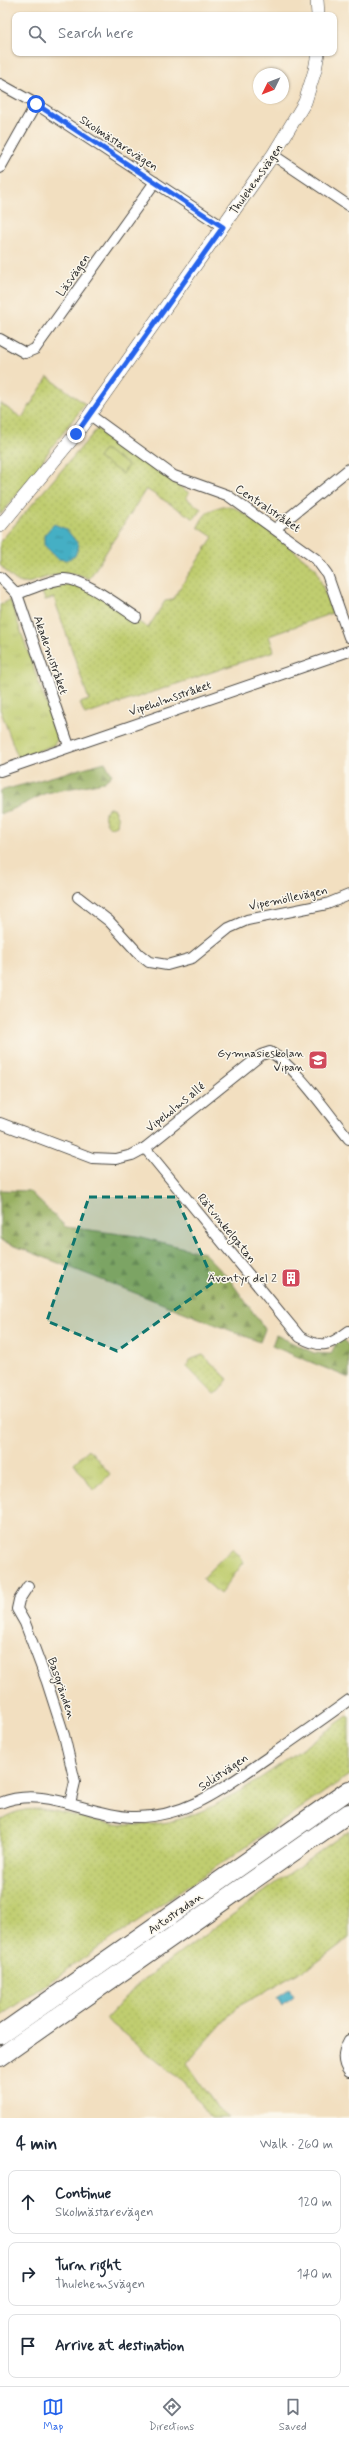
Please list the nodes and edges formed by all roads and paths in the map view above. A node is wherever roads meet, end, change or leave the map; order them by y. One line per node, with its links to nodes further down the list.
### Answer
1 (317, 0): 2 (street)
2 (318, 12)
3 (317, 56): 6 (street, Thulehemsvägen)
4 (0, 84): 5 (street, Skolmästarevägen)
5 (36, 104): 7 (street); 8 (street, Skolmästarevägen)
6 (273, 155): 9 (street); 10 (street, Thulehemsvägen)
7 (0, 168)
8 (154, 182): 10 (street, Skolmästarevägen); 11 (street, Läsvägen)
9 (349, 206)
10 (223, 227): 12 (street, Thulehemsvägen)
11 (0, 339)
12 (90, 414): 14 (street, Thulehemsvägen); 15 (street, Centralstråket)
13 (349, 469): 15 (street)
14 (0, 526)
15 (276, 528): 19 (street, Centralstråket)
16 (0, 577): 17 (street, Akademistråket)
17 (17, 594): 18 (street); 21 (street, Akademistråket)
18 (136, 617)
19 (349, 638)
20 (349, 651): 21 (street, Vipeholmsstråket)
21 (69, 746): 22 (street, Vipeholmsstråket)
22 (0, 771)
23 (349, 895): 24 (street, Vipemöllevägen)
24 (78, 897)
25 (0, 1123): 27 (street, Vipeholms allé)
26 (349, 1139): 27 (street, Vipeholms allé)
27 (145, 1148): 28 (street, Rätvinkelgatan)
28 (349, 1331)
29 (28, 1586): 33 (street, Basgränden)
30 (349, 1700): 33 (street, Solistvägen)
31 (349, 1790): 35 (highway, Autostradan)
32 (0, 1803): 33 (street, Solistvägen)
33 (70, 1803)
34 (349, 1813): 37 (highway, Autostradan)
35 (0, 2035)
36 (349, 2040): 38 (street)
37 (0, 2057)
38 (348, 2071)

